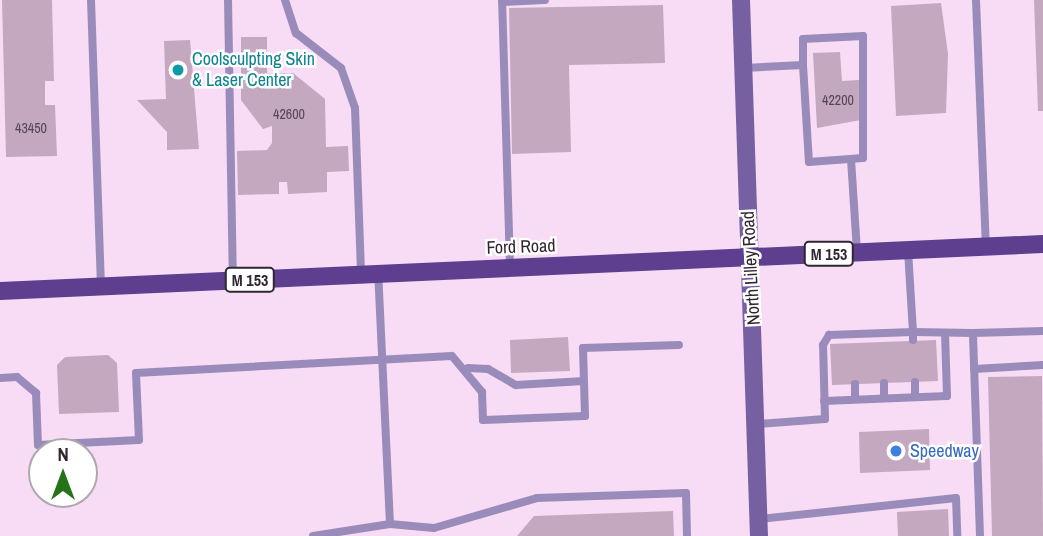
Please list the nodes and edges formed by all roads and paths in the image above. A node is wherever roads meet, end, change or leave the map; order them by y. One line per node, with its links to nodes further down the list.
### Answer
1 (91, 0): 18 (lane)
2 (228, 0): 17 (lane)
3 (285, 0): 16 (lane)
4 (545, 0): 15 (lane)
5 (741, 0): 8 (street, North Lilley Road)
6 (976, 0): 11 (lane)
7 (803, 65): 8 (lane); 9 (lane); 9 (lane)
8 (743, 68): 14 (street, North Lilley Road)
9 (851, 159): 13 (lane)
10 (1043, 244): 11 (main road, Ford Road / M 153)
11 (986, 246): 12 (main road, Ford Road / M 153)
12 (908, 250): 13 (main road, Ford Road / M 153); 23 (lane)
13 (857, 252): 14 (main road, Ford Road / M 153)
14 (750, 257): 15 (main road, Ford Road / M 153); 38 (street, North Lilley Road)
15 (510, 268): 16 (main road, Ford Road / M 153)
16 (369, 274): 17 (main road, Ford Road / M 153); 25 (lane)
17 (233, 280): 18 (main road, Ford Road / M 153)
18 (101, 286): 19 (main road, Ford Road / M 153)
19 (0, 291)
20 (1043, 331): 22 (lane)
21 (945, 333): 22 (lane); 23 (lane); 34 (lane)
22 (973, 333): 28 (lane)
23 (913, 336): 37 (lane)
24 (679, 345): 30 (lane)
25 (382, 359): 27 (lane); 29 (lane); 39 (lane)
26 (1043, 365): 28 (lane)
27 (468, 368): 30 (lane); 30 (lane)
28 (974, 369): 44 (lane)
29 (0, 378)
30 (584, 381)
31 (915, 382): 34 (lane)
32 (884, 383): 35 (lane)
33 (855, 384): 36 (lane)
34 (915, 397): 35 (lane)
35 (884, 398): 36 (lane)
36 (855, 399): 37 (lane)
37 (824, 401): 38 (lane)
38 (758, 424): 40 (street, North Lilley Road)
39 (390, 524): 41 (lane); 42 (lane)
40 (759, 528): 43 (lane)
41 (313, 536)
42 (687, 536)
43 (957, 536)
44 (980, 536)

